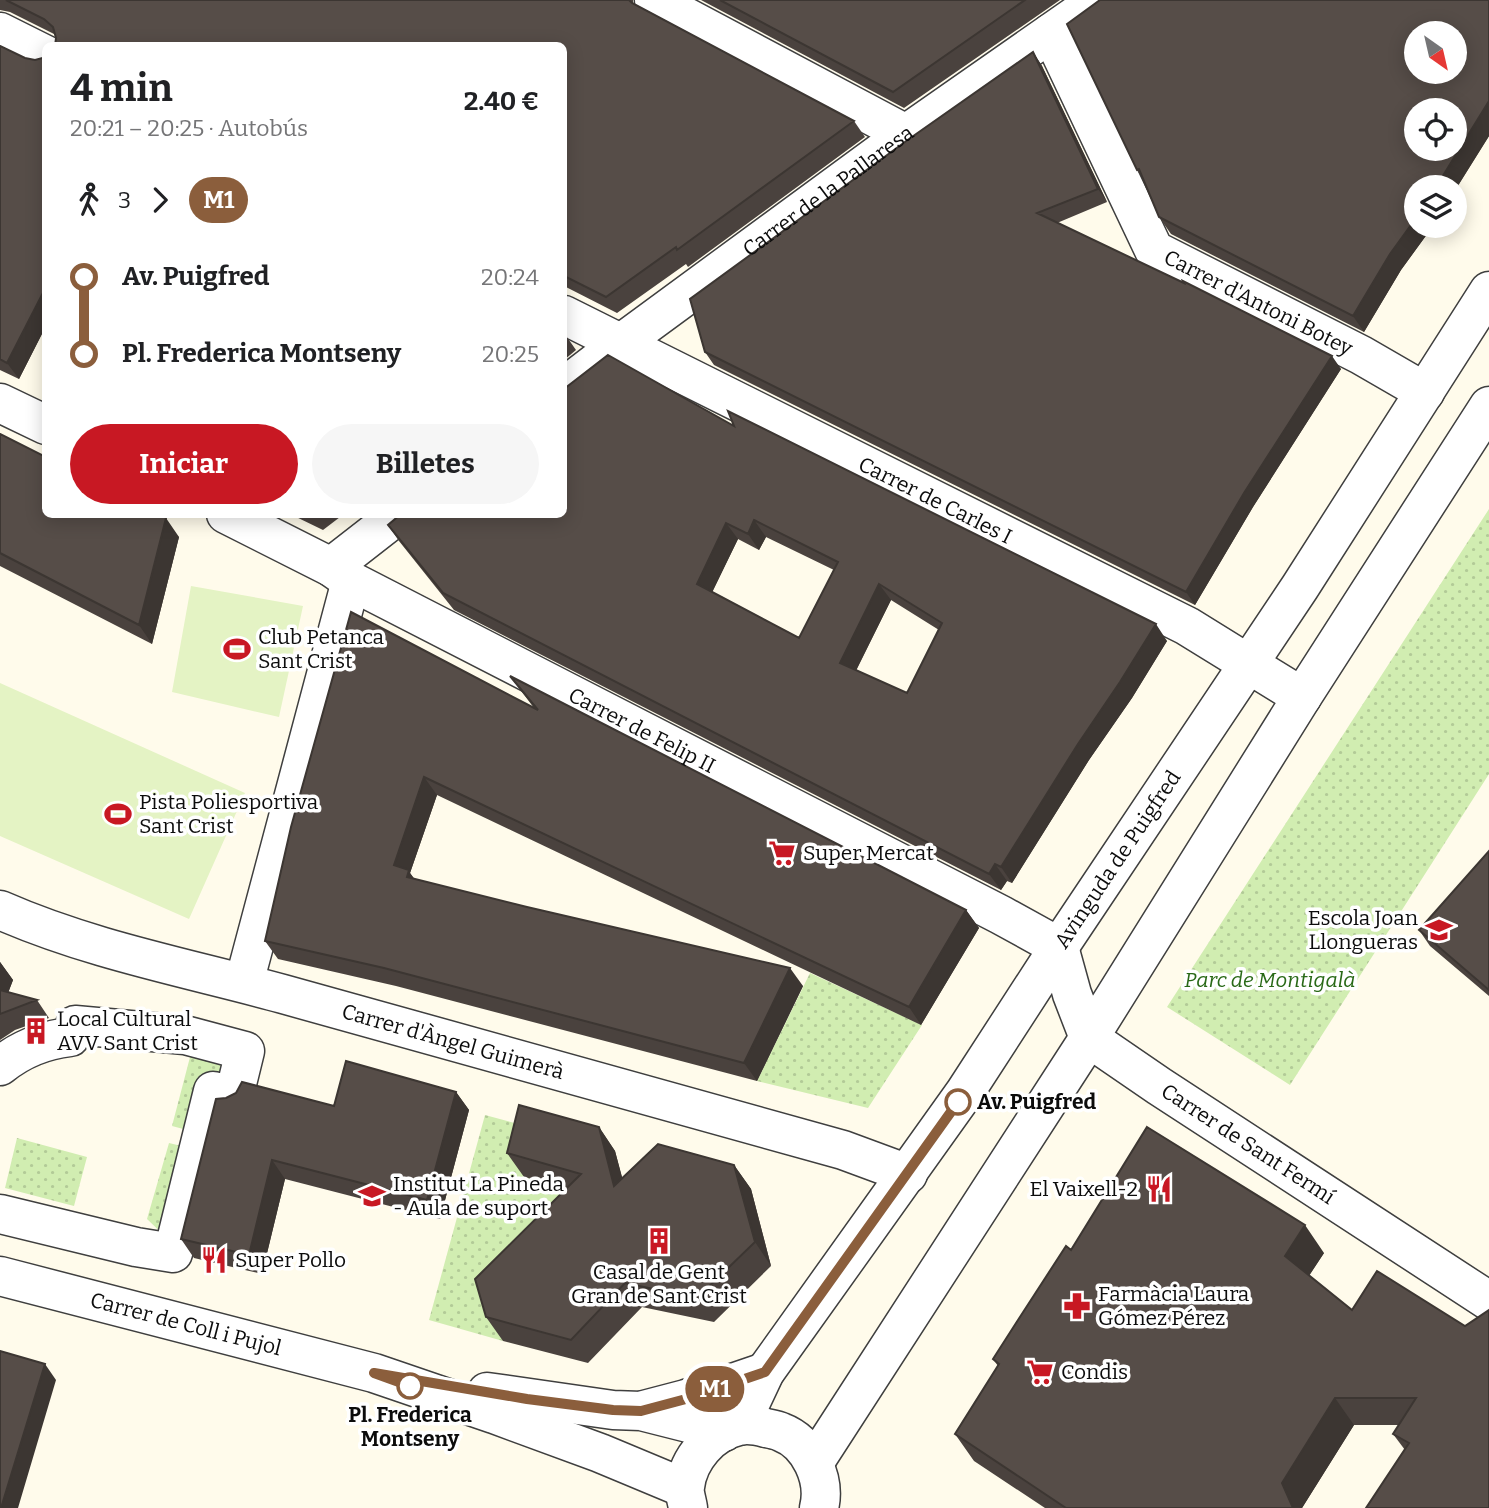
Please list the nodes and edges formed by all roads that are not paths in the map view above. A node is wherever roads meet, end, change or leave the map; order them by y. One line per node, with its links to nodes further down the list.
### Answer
1 (654, 0): 6 (street)
2 (1098, 0): 4 (street, Carrer de la Pallaresa)
3 (0, 33): 5 (street)
4 (1051, 33): 6 (street, Carrer de la Pallaresa); 11 (street, Carrer d'Antoni Botey)
5 (42, 53)
6 (906, 134): 9 (street, Carrer de la Pallaresa)
7 (1489, 291): 11 (street, Avinguda de Puigfred)
8 (567, 317): 9 (street, Carrer de Carles I)
9 (620, 344): 10 (street, Carrer de la Pallaresa); 18 (street, Carrer de Carles I)
10 (567, 385)
11 (1425, 392): 18 (street, Avinguda de Puigfred)
12 (0, 403): 14 (street)
13 (1489, 406): 19 (street)
14 (42, 423)
15 (234, 518): 17 (street, Carrer de Felip II)
16 (395, 518): 17 (street)
17 (341, 574): 21 (street, Carrer de Felip II); 22 (street)
18 (1249, 663): 19 (street, Carrer de Carles I); 21 (street, Avinguda de Puigfred)
19 (1302, 697): 23 (street)
20 (0, 910): 22 (street, Carrer d'Àngel Guimerà)
21 (1059, 947): 23 (street); 25 (street, Avinguda de Puigfred)
22 (244, 983): 25 (street, Carrer d'Àngel Guimerà)
23 (1089, 1038): 28 (street, Carrer de Sant Fermí); 33 (street)
24 (0, 1066): 26 (street)
25 (908, 1174): 29 (street, Avinguda de Puigfred)
26 (0, 1214)
27 (0, 1276): 30 (street, Carrer de Coll i Pujol)
28 (1489, 1301)
29 (765, 1372): 31 (street, Carrer de Coll i Pujol); 32 (street, Avinguda de Puigfred)
30 (374, 1373): 31 (street, Carrer de Coll i Pujol); 34 (street, Carrer de Coll i Pujol)
31 (641, 1411): 32 (street, Carrer de Coll i Pujol)
32 (732, 1429): 33 (street, Carrer de Coll i Pujol); 34 (street)
33 (814, 1463): 35 (street)
34 (686, 1498)
35 (818, 1508)

